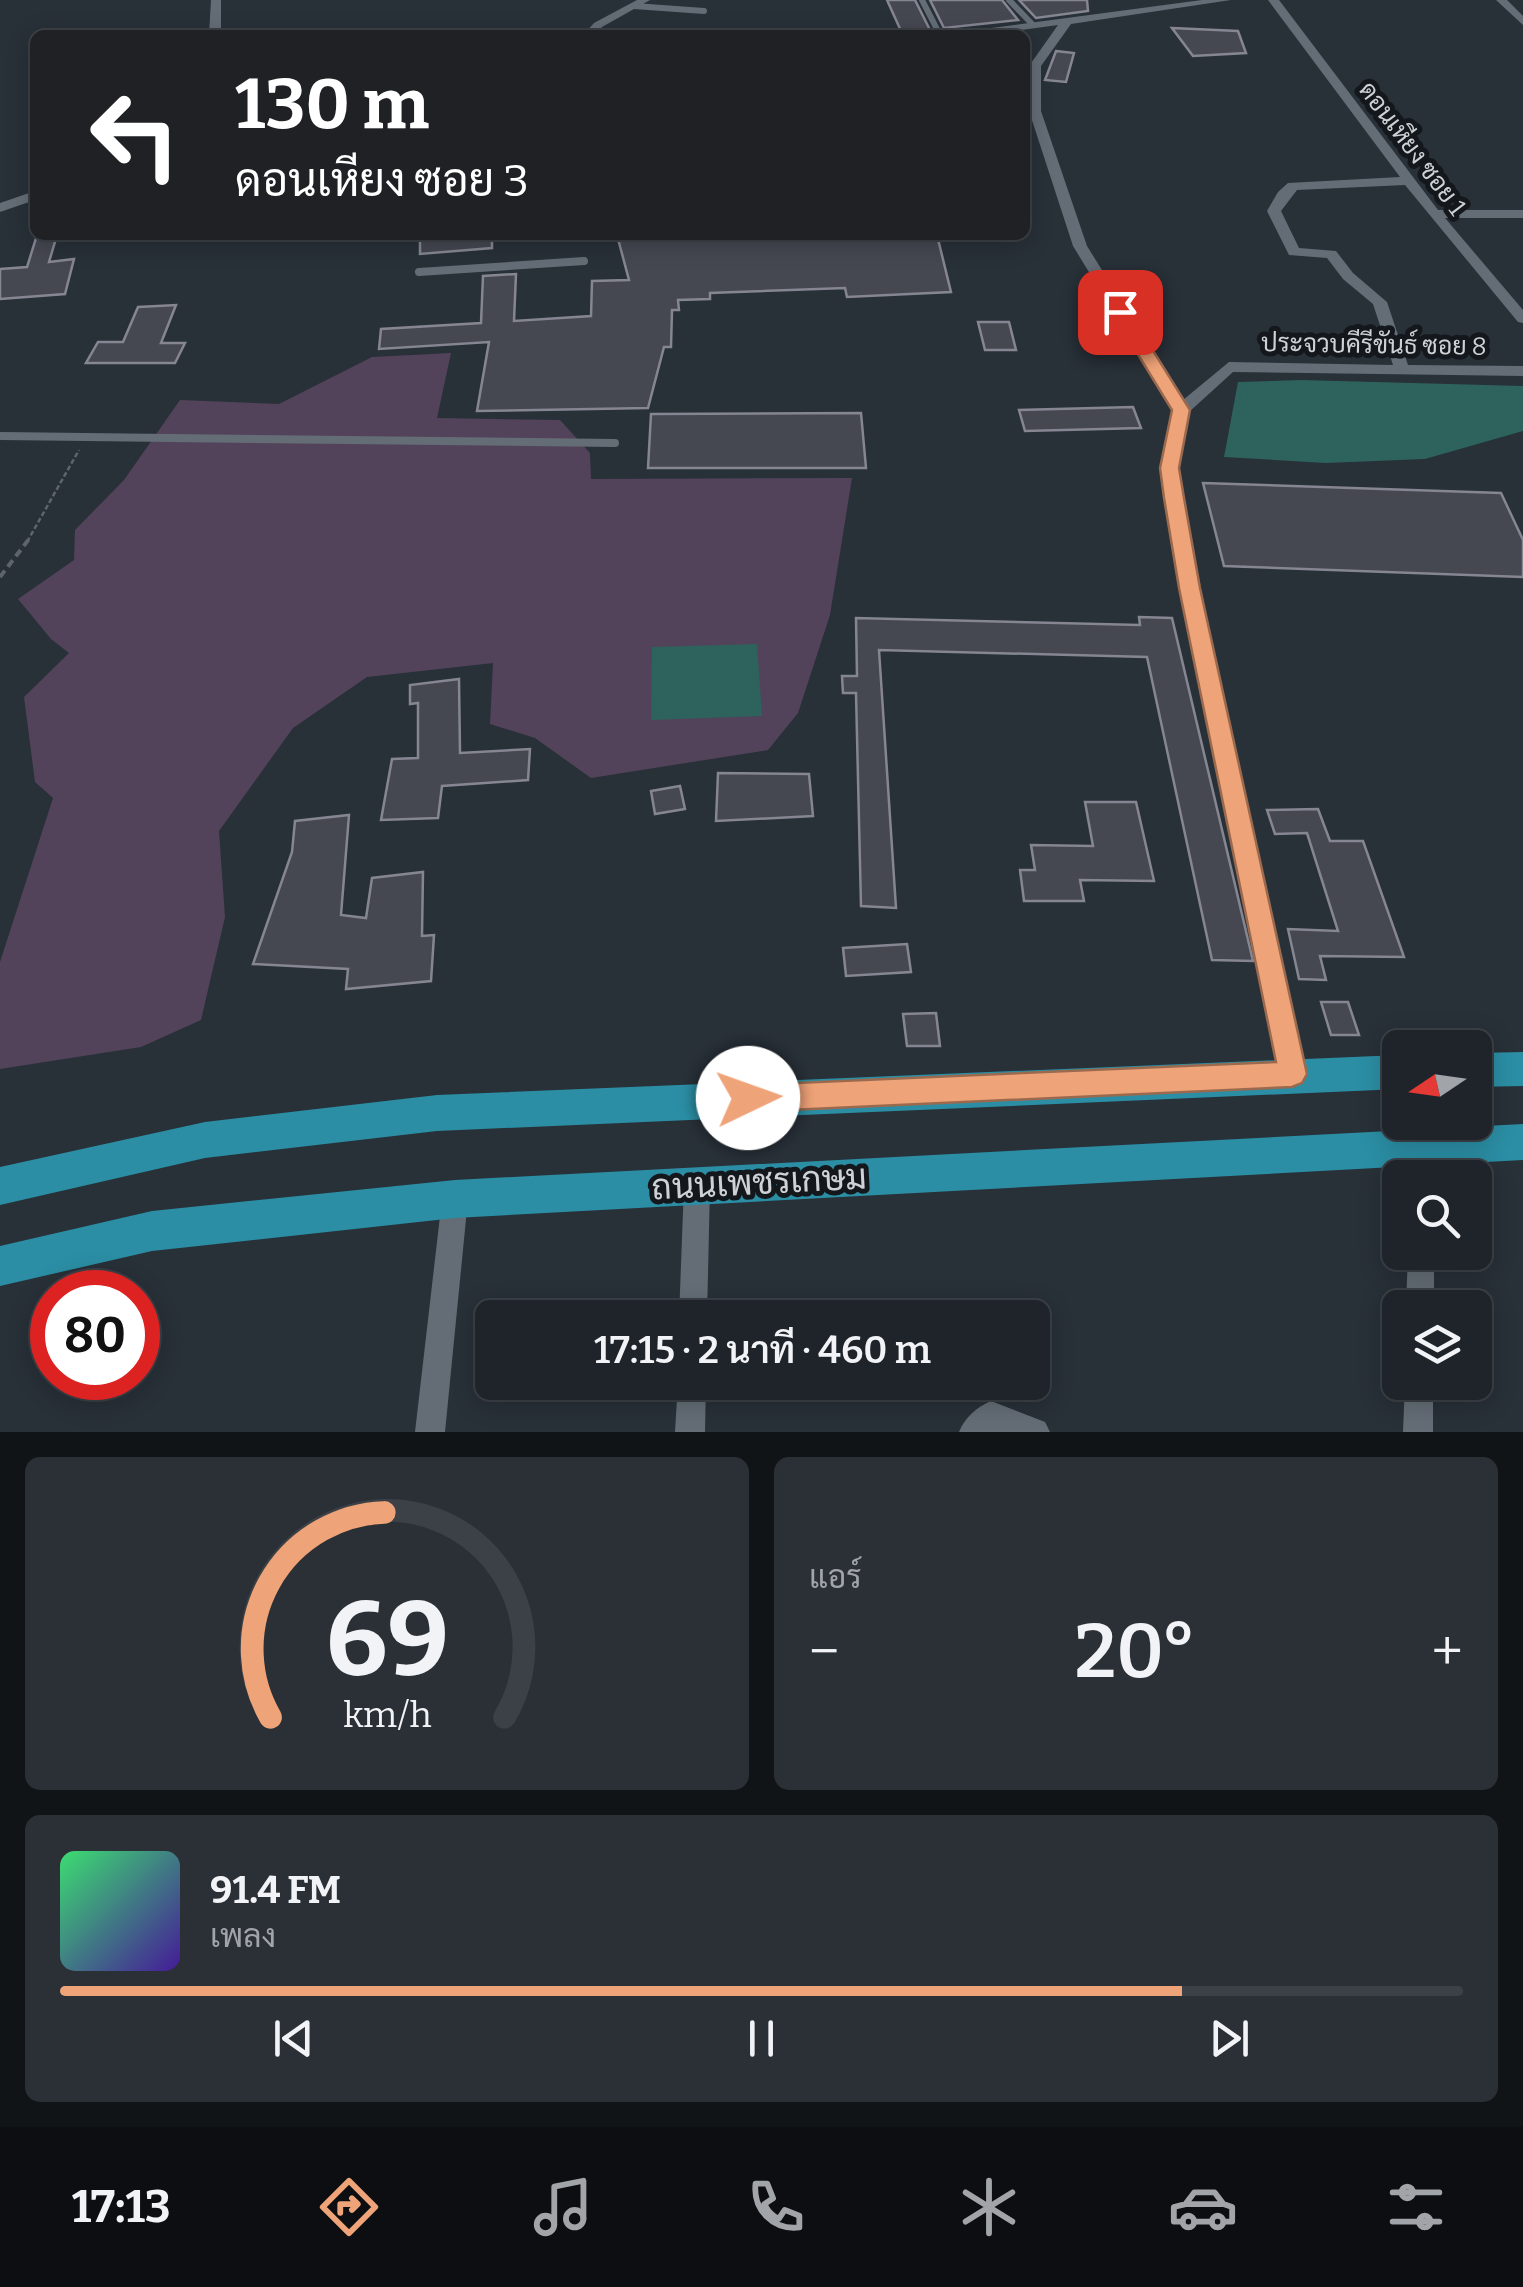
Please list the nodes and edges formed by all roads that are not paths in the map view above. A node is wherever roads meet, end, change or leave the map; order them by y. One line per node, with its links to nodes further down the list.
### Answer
1 (216, 0): 12 (street)
2 (922, 0): 14 (lane)
3 (1009, 0): 11 (lane)
4 (1226, 0): 9 (street)
5 (1274, 0): 16 (street, ดอนเหียง ซอย 1)
6 (1501, 0): 10 (street)
7 (639, 3): 8 (lane); 13 (street)
8 (704, 11)
9 (1068, 20): 11 (street); 28 (street)
10 (1523, 22)
11 (1034, 25): 15 (street)
12 (215, 30)
13 (594, 30)
14 (937, 30)
15 (998, 30)
16 (1408, 181): 21 (street, ดอนเหียง ซอย 1); 26 (street)
17 (0, 191): 18 (street)
18 (30, 198)
19 (30, 198): 20 (street)
20 (0, 208)
21 (1434, 214): 22 (street); 25 (street, ดอนเหียง ซอย 1)
22 (1523, 214)
23 (584, 261): 24 (lane)
24 (420, 272)
25 (1523, 319)
26 (1402, 370): 27 (street, ประจวบคีรีขันธ์ ซอย 8); 28 (street, ประจวบคีรีขันธ์ ซอย 8)
27 (1523, 371)
28 (1181, 410): 34 (street)
29 (0, 436): 30 (lane)
30 (615, 443)
31 (1523, 1068): 32 (highway)
32 (1492, 1069)
33 (1382, 1072): 34 (highway)
34 (1292, 1074): 39 (highway)
35 (1523, 1142): 36 (highway, ถนนเพชรเกษม)
36 (1433, 1160)
37 (1382, 1163): 38 (highway, ถนนเพชรเกษม)
38 (697, 1185): 40 (highway, ถนนเพชรเกษม); 42 (street)
39 (0, 1186)
40 (455, 1199): 41 (highway, ถนนเพชรเกษม); 45 (street)
41 (0, 1266)
42 (694, 1300)
43 (691, 1400): 46 (street)
44 (1419, 1400): 49 (street)
45 (430, 1432)
46 (690, 1432)
47 (974, 1432): 48 (street)
48 (1035, 1432)
49 (1418, 1432)

